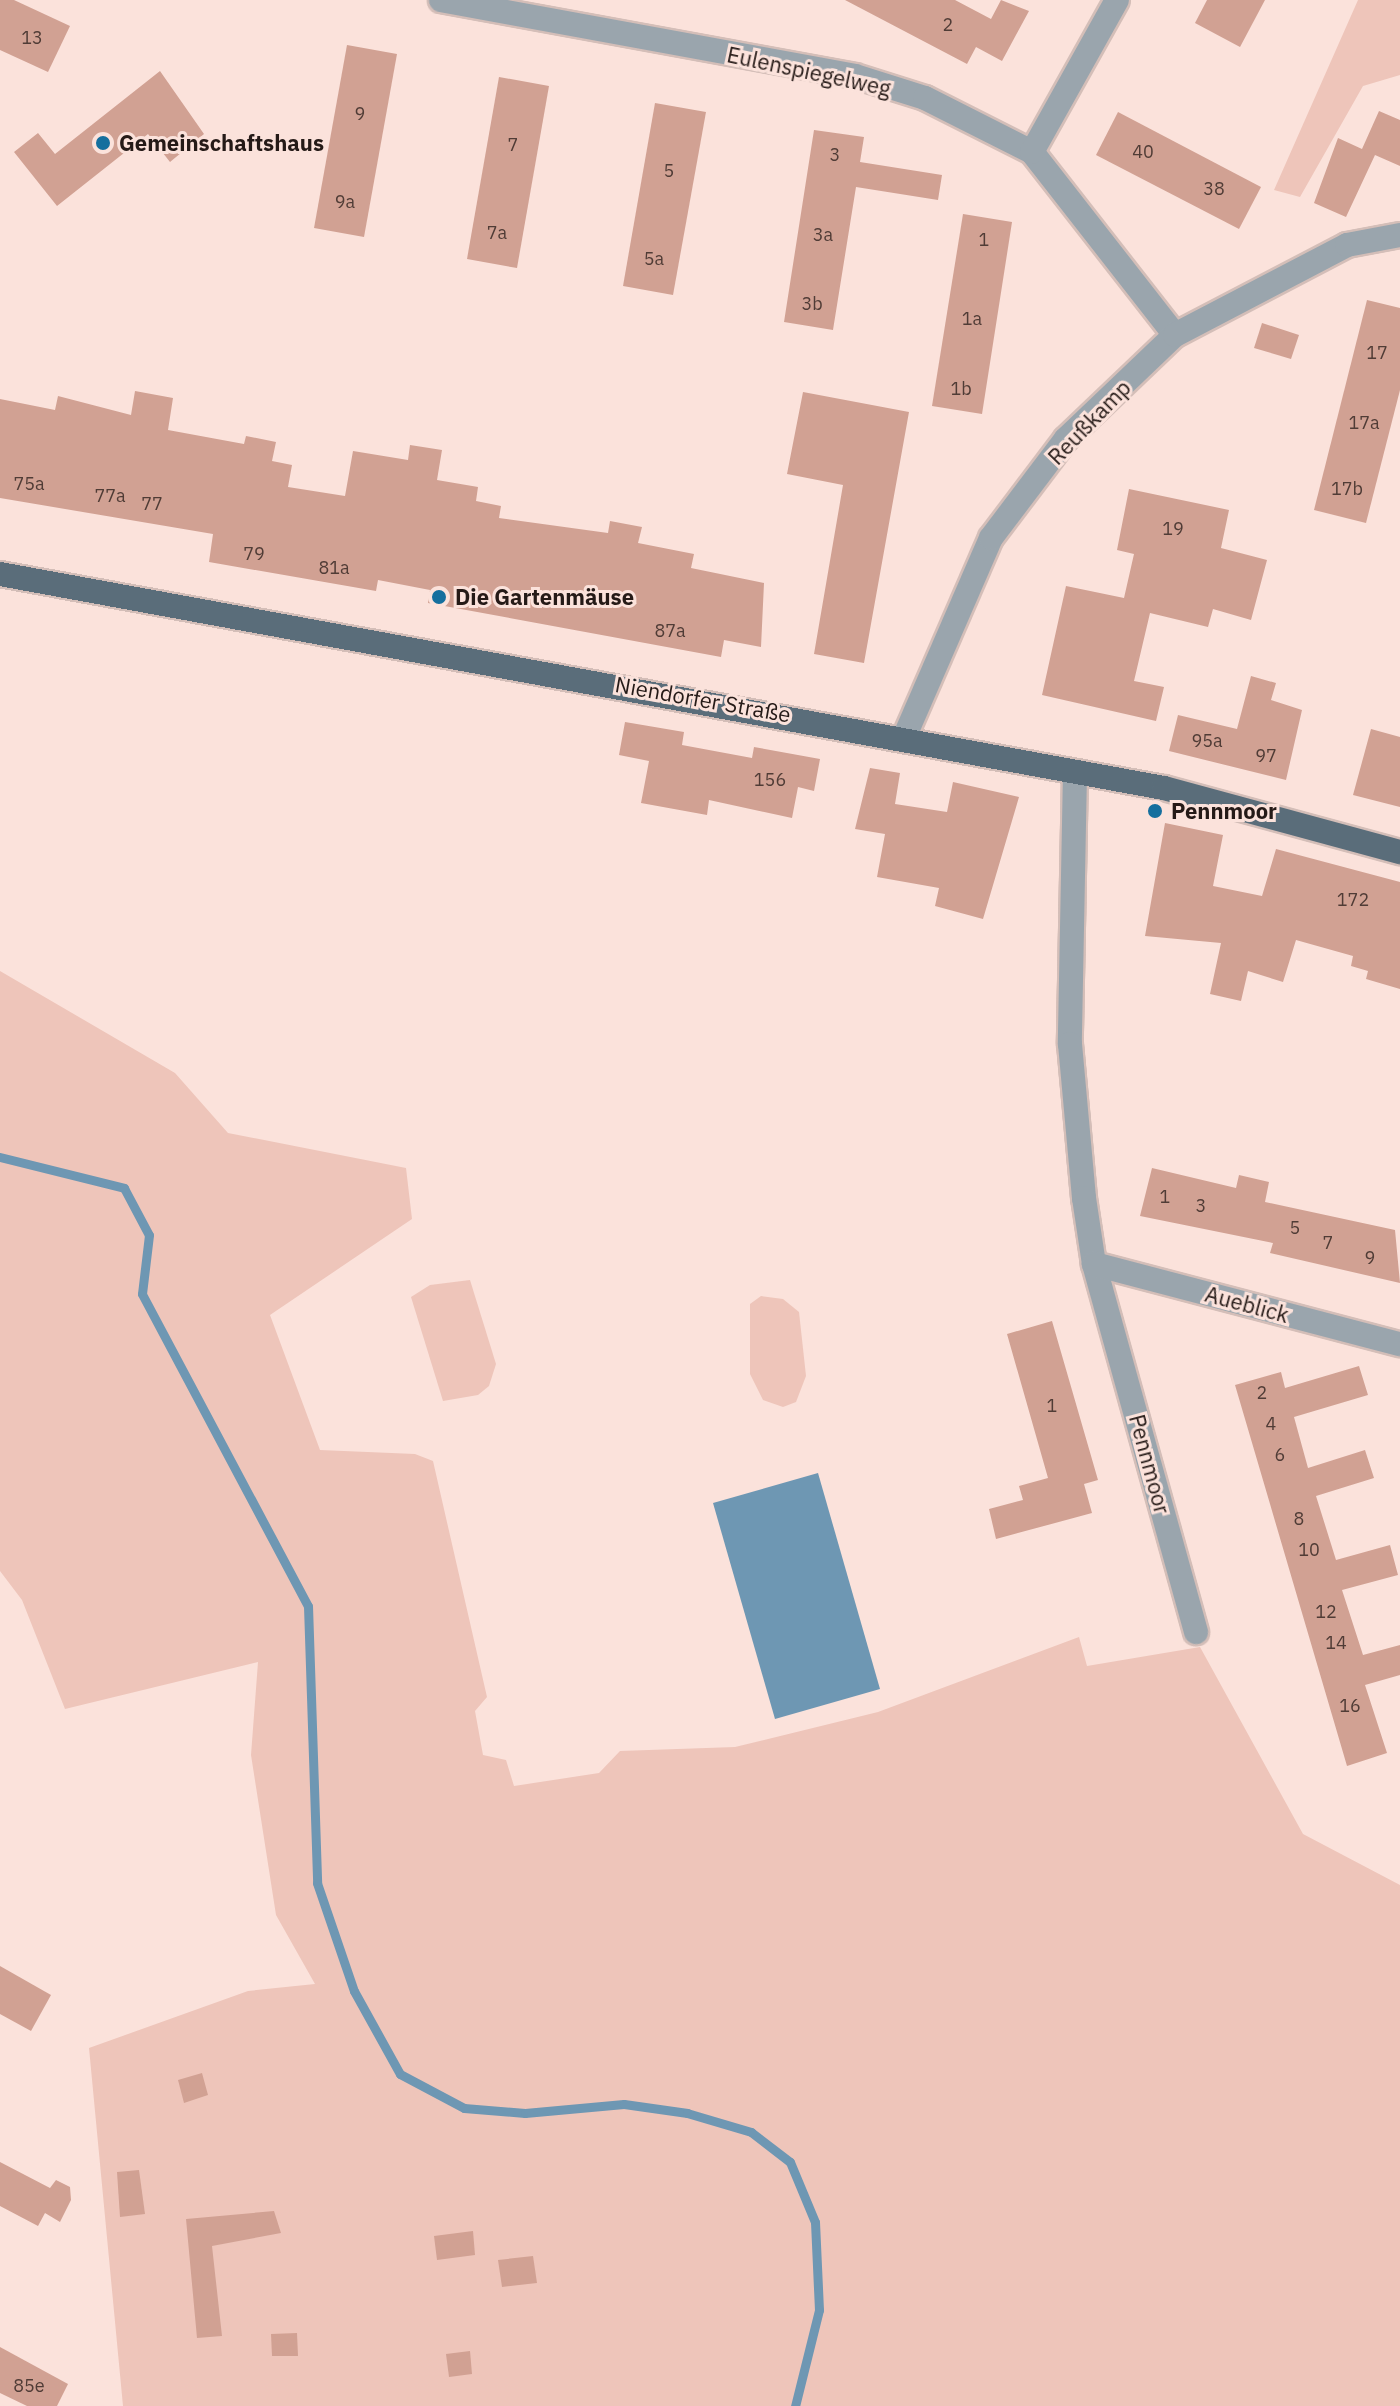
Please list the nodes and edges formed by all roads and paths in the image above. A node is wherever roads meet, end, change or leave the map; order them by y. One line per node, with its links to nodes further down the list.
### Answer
1 (441, 0): 3 (street, Eulenspiegelweg)
2 (1117, 0): 4 (street)
3 (548, 10): 4 (street, Eulenspiegelweg)
4 (1032, 152): 6 (street, Eulenspiegelweg)
5 (1400, 235): 6 (street, Reußkamp)
6 (1175, 335): 8 (street, Reußkamp)
7 (0, 574): 8 (main road, Niendorfer Straße)
8 (904, 738): 9 (main road, Niendorfer Straße)
9 (1075, 772): 10 (main road, Niendorfer Straße); 11 (street, Pennmoor)
10 (1400, 852)
11 (1094, 1264): 12 (street, Aueblick); 13 (street, Pennmoor)
12 (1400, 1344)
13 (1196, 1632)

